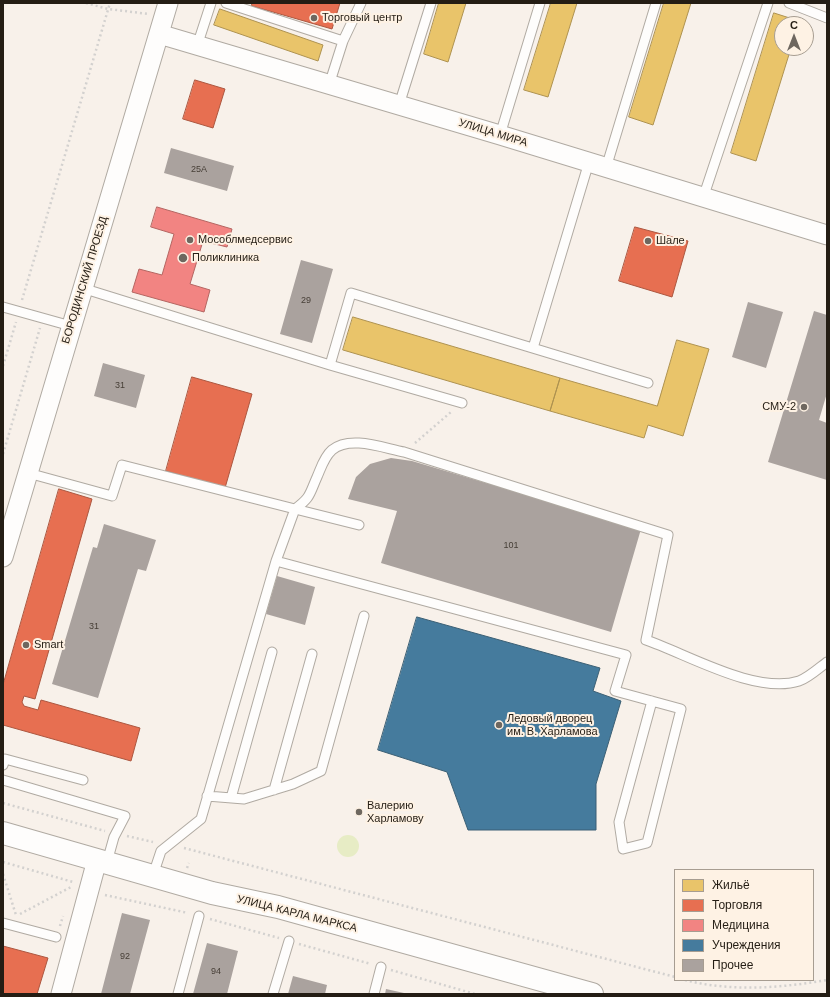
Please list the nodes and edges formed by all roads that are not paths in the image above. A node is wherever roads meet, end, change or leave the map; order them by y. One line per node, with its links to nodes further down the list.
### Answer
1 (211, 3): 12 (lane)
2 (226, 3): 11 (lane)
3 (361, 3): 11 (lane)
4 (431, 3): 14 (lane)
5 (540, 3): 15 (lane)
6 (656, 3): 16 (lane)
7 (768, 3): 17 (lane)
8 (789, 3): 10 (lane)
9 (164, 18): 12 (street, УЛИЦА МИРА); 19 (street, БОРОДИНСКИЙ ПРОЕЗД)
10 (827, 18)
11 (343, 41): 13 (lane)
12 (197, 46): 13 (street, УЛИЦА МИРА)
13 (329, 85): 14 (street, УЛИЦА МИРА)
14 (399, 105): 15 (street, УЛИЦА МИРА)
15 (500, 135): 16 (street, УЛИЦА МИРА)
16 (598, 165): 17 (street, УЛИЦА МИРА); 22 (lane)
17 (703, 198): 18 (street, УЛИЦА МИРА)
18 (827, 235)
19 (82, 288): 21 (street, БОРОДИНСКИЙ ПРОЕЗД); 23 (lane)
20 (3, 307): 21 (lane)
21 (71, 326): 26 (street, БОРОДИНСКИЙ ПРОЕЗД)
22 (533, 348): 23 (lane); 24 (lane)
23 (330, 365): 25 (lane)
24 (648, 383)
25 (462, 403)
26 (28, 473): 27 (lane); 29 (street, БОРОДИНСКИЙ ПРОЕЗД)
27 (294, 509): 28 (lane); 30 (lane); 34 (lane)
28 (359, 525)
29 (3, 557)
30 (276, 561): 35 (lane); 40 (lane)
31 (364, 616): 39 (lane)
32 (272, 652): 41 (lane)
33 (312, 654): 39 (lane)
34 (827, 662)
35 (652, 701): 35 (lane)
36 (3, 765): 38 (lane)
37 (3, 780): 43 (lane)
38 (83, 780)
39 (274, 790): 41 (lane)
40 (208, 796): 41 (lane); 44 (lane)
41 (231, 798)
42 (3, 834): 43 (street, УЛИЦА КАРЛА МАРКСА)
43 (102, 861): 44 (street, УЛИЦА КАРЛА МАРКСА); 51 (street)
44 (153, 875): 50 (street, УЛИЦА КАРЛА МАРКСА)
45 (199, 916): 52 (lane)
46 (3, 923): 47 (lane)
47 (56, 937)
48 (289, 941): 53 (lane)
49 (381, 967): 54 (lane)
50 (561, 990): 55 (street, УЛИЦА КАРЛА МАРКСА)
51 (61, 994)
52 (178, 994)
53 (273, 994)
54 (374, 994)
55 (592, 994)

